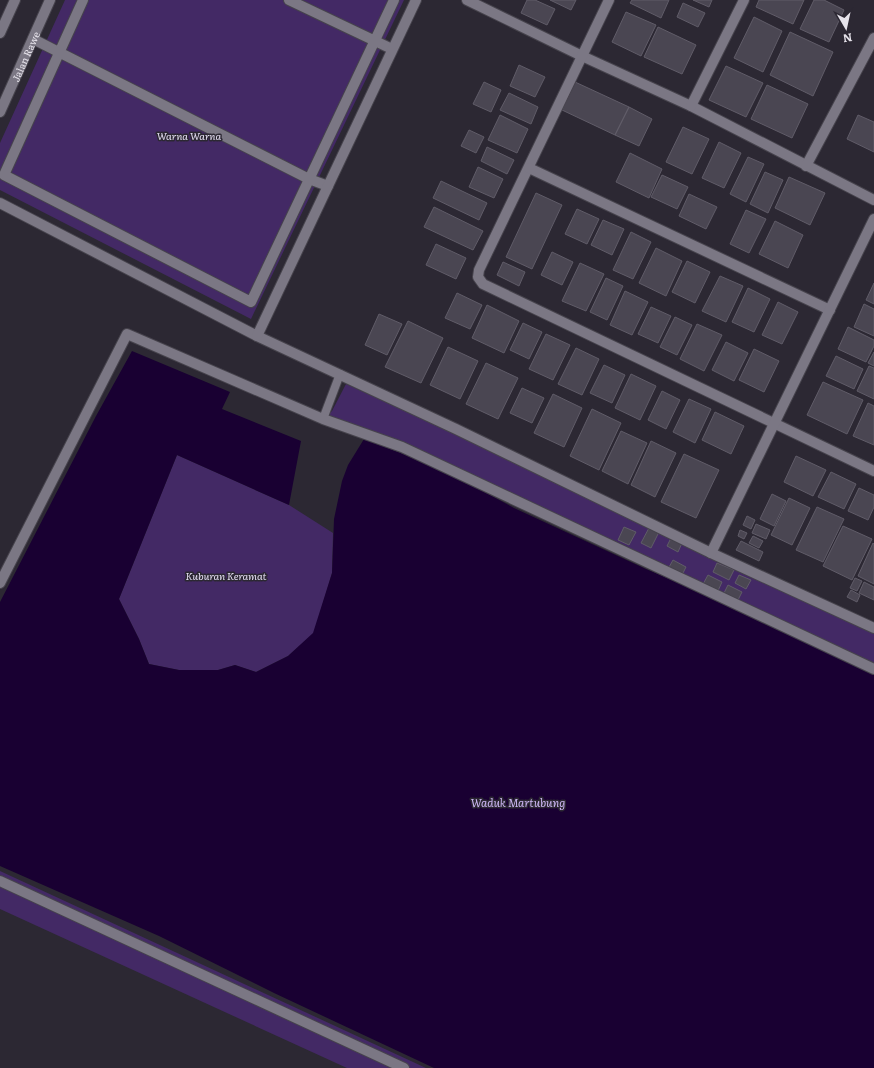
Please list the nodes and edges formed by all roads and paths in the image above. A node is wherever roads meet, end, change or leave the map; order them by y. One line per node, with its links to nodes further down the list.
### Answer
1 (15, 0): 10 (street)
2 (50, 0): 12 (street, Jalan Rawe)
3 (83, 0): 15 (street)
4 (289, 0): 13 (street)
5 (394, 0): 13 (street)
6 (416, 0): 14 (street)
7 (467, 0): 16 (street)
8 (609, 0): 16 (street)
9 (744, 0): 17 (street)
10 (0, 33)
11 (874, 38): 19 (street)
12 (33, 39): 15 (street); 18 (street, Jalan Rawe)
13 (375, 40): 14 (street); 21 (street)
14 (392, 49): 22 (street)
15 (59, 53): 21 (street); 21 (street)
16 (582, 56): 17 (street); 20 (street)
17 (691, 106): 19 (street)
18 (0, 112)
19 (806, 166): 23 (street)
20 (529, 168): 26 (street); 30 (street)
21 (309, 178): 22 (street)
22 (328, 186): 27 (street)
23 (874, 200)
24 (0, 203): 27 (street)
25 (874, 219): 26 (street)
26 (830, 310): 30 (street)
27 (257, 336): 28 (street)
28 (340, 374): 29 (lane); 32 (street)
29 (323, 420): 33 (street); 35 (street)
30 (775, 424): 31 (street); 32 (street)
31 (874, 471)
32 (711, 553): 34 (street)
33 (0, 583)
34 (874, 628)
35 (874, 669)
36 (0, 881): 37 (street)
37 (404, 1068)

